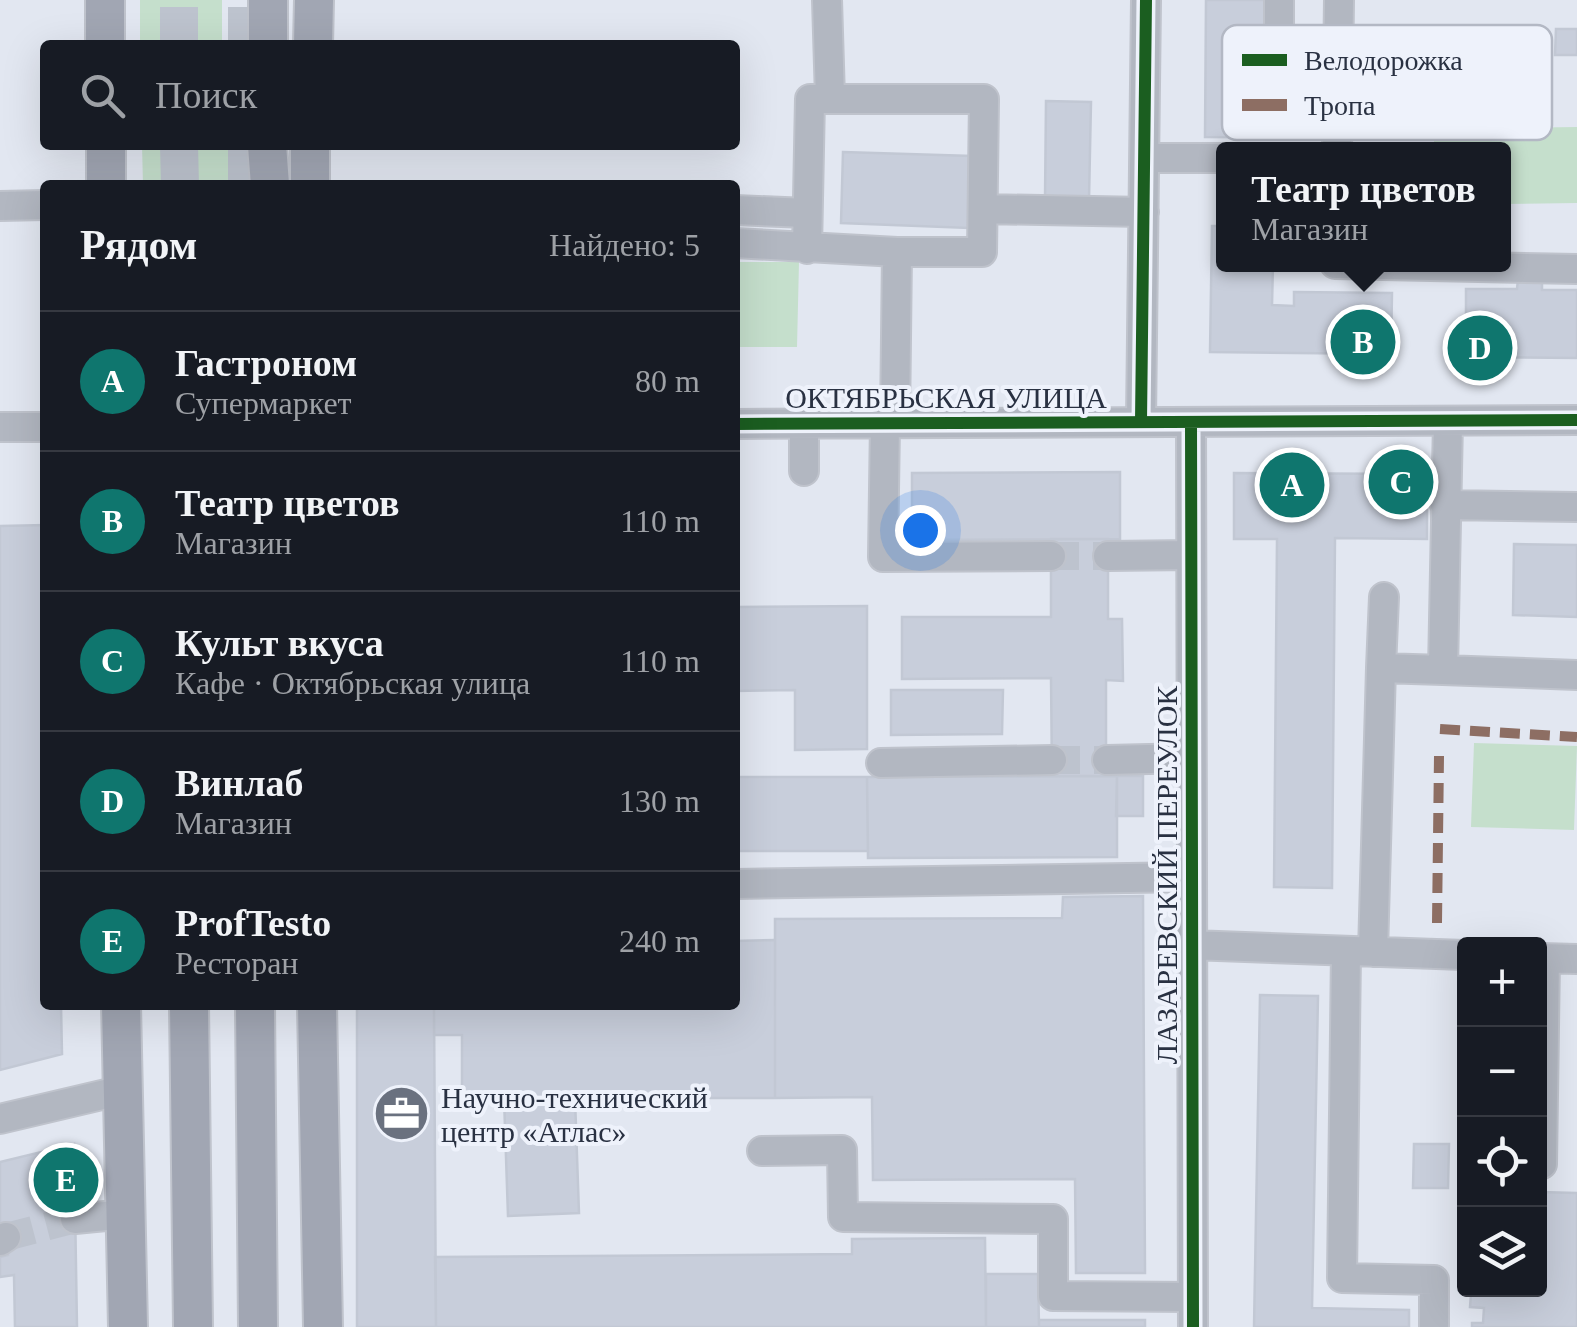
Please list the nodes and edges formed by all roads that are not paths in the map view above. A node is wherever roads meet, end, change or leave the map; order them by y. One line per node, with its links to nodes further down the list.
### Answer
1 (105, 0): 8 (main road)
2 (268, 0): 9 (main road)
3 (314, 0): 10 (main road)
4 (827, 0): 11 (street)
5 (1146, 0): 15 (street)
6 (1340, 0): 7 (street)
7 (1340, 25)
8 (105, 40)
9 (268, 40)
10 (313, 40)
11 (830, 98): 22 (street); 25 (street)
12 (106, 150): 17 (main road)
13 (268, 150): 18 (main road)
14 (310, 150): 19 (main road)
15 (1144, 158): 16 (street); 24 (street)
16 (1216, 158)
17 (106, 180)
18 (270, 180)
19 (310, 180)
20 (0, 206): 21 (street)
21 (40, 206)
22 (983, 208): 24 (street); 28 (street)
23 (740, 210): 25 (street)
24 (1144, 212): 34 (street)
25 (807, 213): 27 (street)
26 (740, 243): 27 (street)
27 (808, 250): 28 (street)
28 (897, 252): 33 (street)
29 (1511, 268): 30 (street)
30 (1577, 269)
31 (1577, 420): 32 (street, ОКТЯБРЬСКАЯ УЛИЦА)
32 (1448, 421): 35 (street, ОКТЯБРЬСКАЯ УЛИЦА); 41 (street)
33 (890, 422): 34 (street, ОКТЯБРЬСКАЯ УЛИЦА); 36 (street, ОКТЯБРЬСКАЯ УЛИЦА); 44 (street)
34 (1141, 422): 35 (street, ОКТЯБРЬСКАЯ УЛИЦА)
35 (1191, 422): 43 (street, ЛАЗАРЕВСКИЙ ПЕРЕУЛОК)
36 (804, 423): 37 (street, ОКТЯБРЬСКАЯ УЛИЦА); 40 (street)
37 (740, 424)
38 (0, 427): 39 (street)
39 (40, 427)
40 (804, 471)
41 (1445, 505): 42 (street); 48 (street)
42 (1577, 507)
43 (1191, 554): 45 (street); 50 (street, ЛАЗАРЕВСКИЙ ПЕРЕУЛОК)
44 (1051, 556)
45 (1108, 556)
46 (1384, 597): 47 (street)
47 (1382, 668): 48 (street); 57 (street)
48 (1442, 670): 49 (street)
49 (1577, 675)
50 (1191, 758): 52 (street); 54 (street, ЛАЗАРЕВСКИЙ ПЕРЕУЛОК)
51 (1052, 760): 53 (street)
52 (1106, 760)
53 (882, 762)
54 (1192, 877): 55 (street); 56 (street, ЛАЗАРЕВСКИЙ ПЕРЕУЛОК)
55 (740, 884)
56 (1191, 945): 57 (street); 72 (street, ЛАЗАРЕВСКИЙ ПЕРЕУЛОК)
57 (1360, 951): 58 (street); 78 (street)
58 (1457, 955)
59 (1547, 958): 60 (street)
60 (1577, 960)
61 (121, 1010): 66 (main road)
62 (189, 1010): 74 (main road)
63 (255, 1010): 75 (main road)
64 (317, 1010): 76 (main road)
65 (1542, 1027): 67 (street)
66 (122, 1090): 68 (street); 70 (main road)
67 (1542, 1117)
68 (0, 1119)
69 (762, 1151): 72 (street)
70 (126, 1214): 71 (street); 73 (main road)
71 (75, 1219)
72 (1193, 1297): 77 (street, ЛАЗАРЕВСКИЙ ПЕРЕУЛОК)
73 (128, 1327)
74 (193, 1327)
75 (258, 1327)
76 (323, 1327)
77 (1193, 1327)
78 (1434, 1327)

